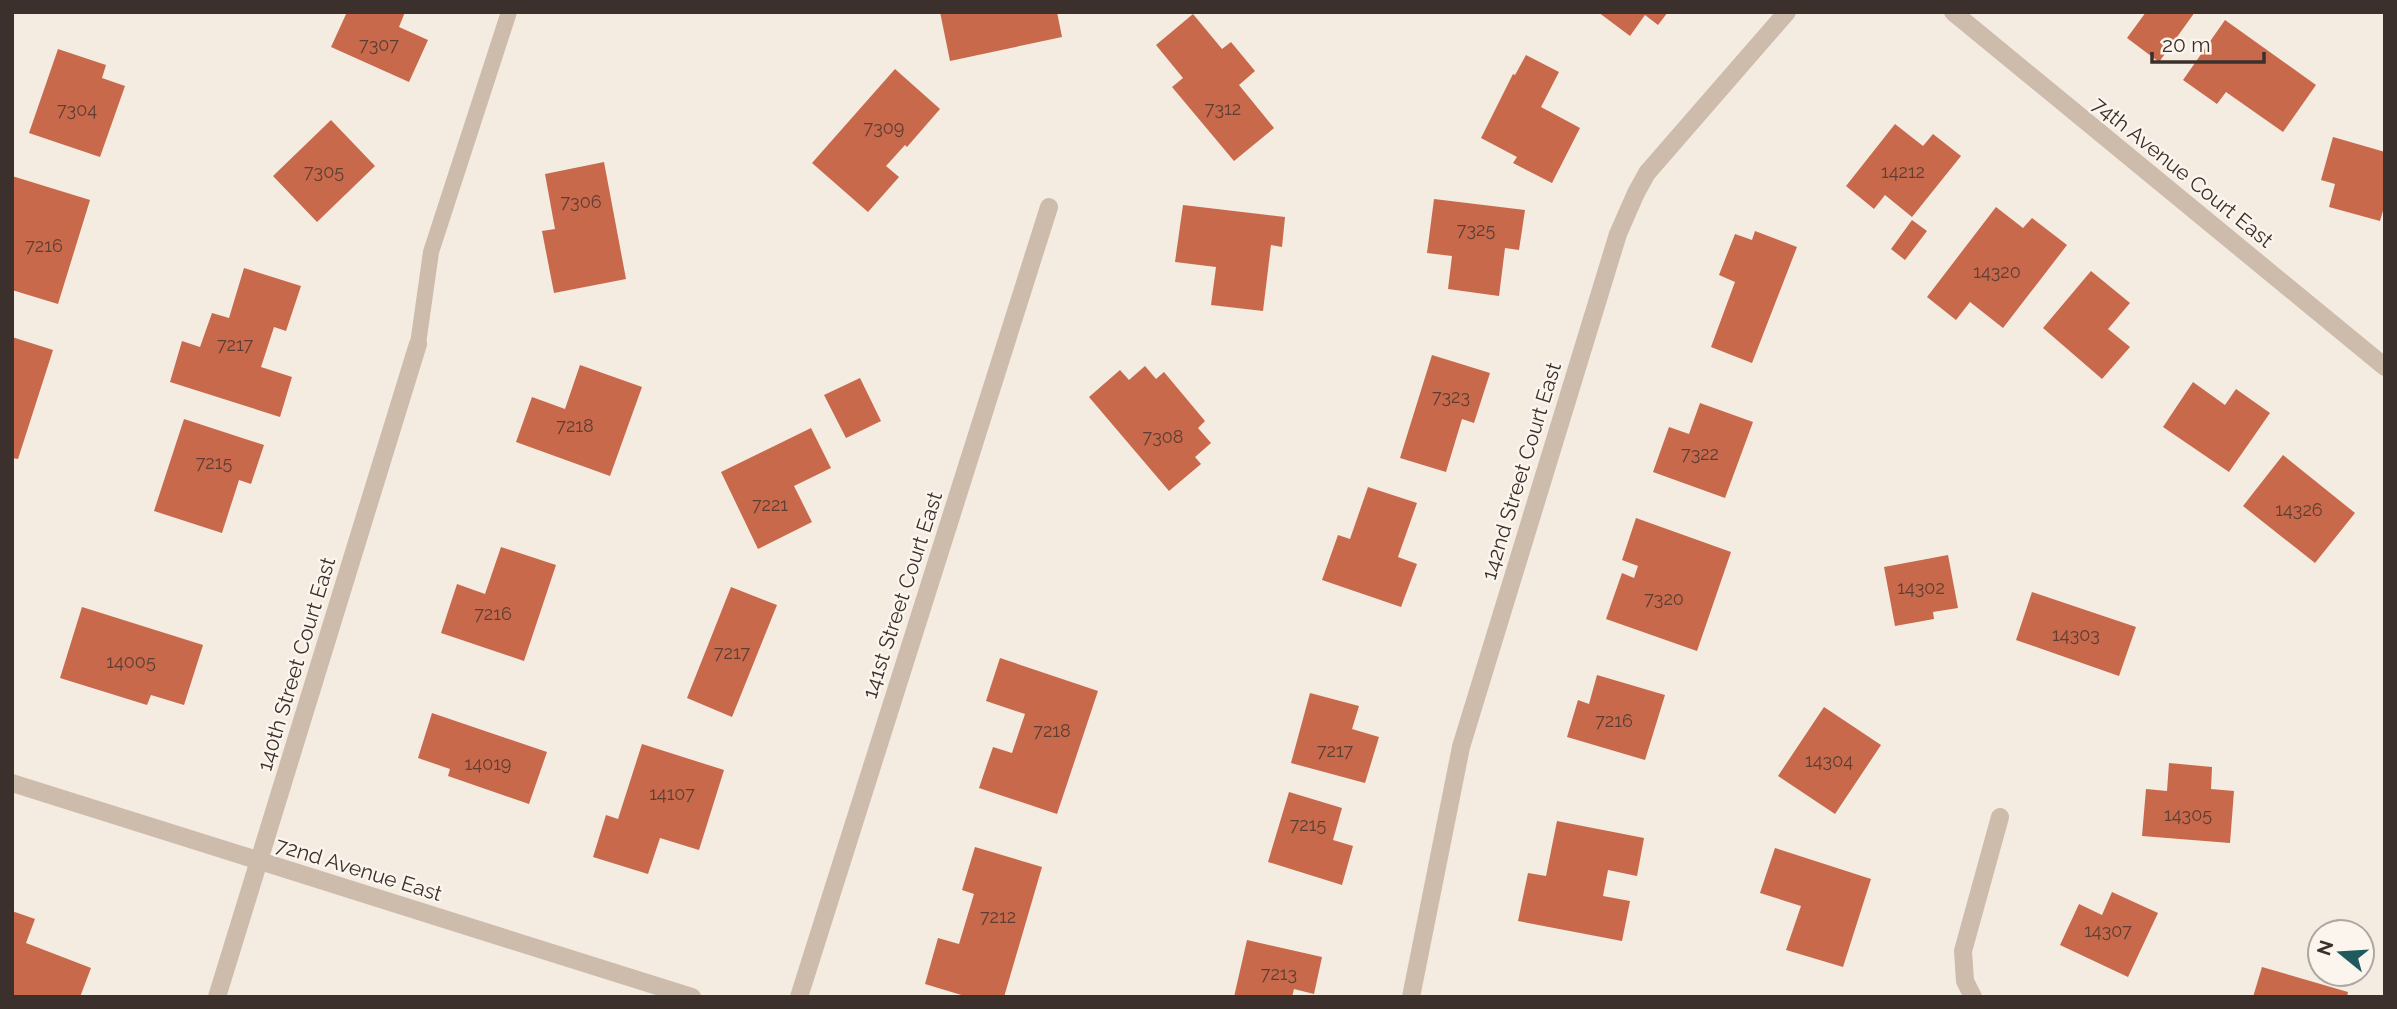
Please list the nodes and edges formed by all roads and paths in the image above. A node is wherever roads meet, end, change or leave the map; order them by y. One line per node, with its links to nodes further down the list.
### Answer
1 (509, 12): 5 (lane)
2 (1787, 12): 13 (street, 142nd Street Court East)
3 (1953, 12): 6 (street, 74th Avenue Court East)
4 (1049, 207): 12 (street, 141st Street Court East)
5 (418, 344): 9 (street, 140th Street Court East)
6 (2385, 367)
7 (12, 783): 9 (street, 72nd Avenue East)
8 (2000, 817): 14 (street)
9 (260, 862): 10 (street, 140th Street Court East); 11 (street, 72nd Avenue East)
10 (217, 997)
11 (692, 997)
12 (799, 997)
13 (1411, 997)
14 (1973, 997)

